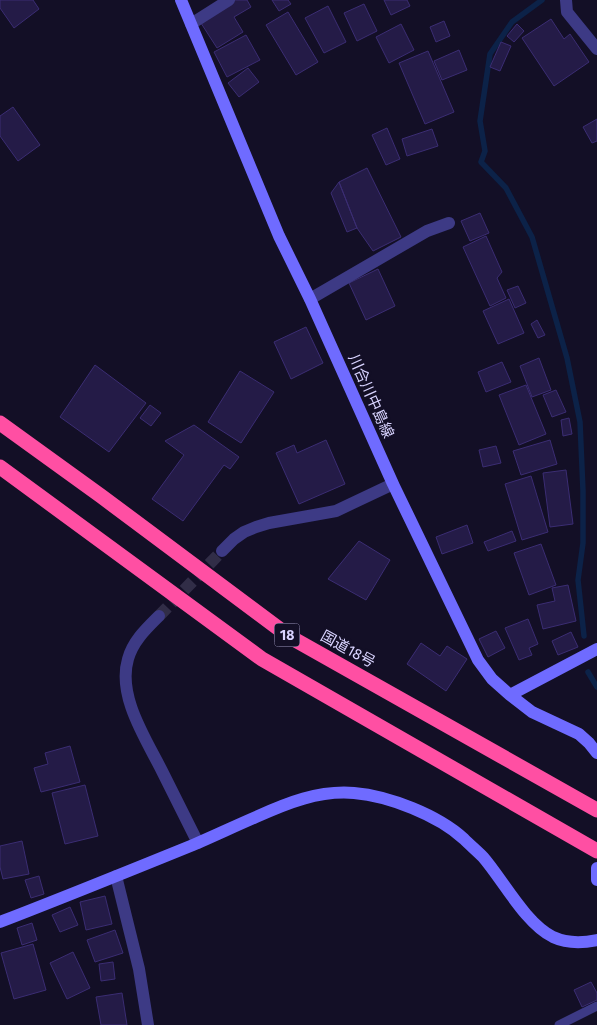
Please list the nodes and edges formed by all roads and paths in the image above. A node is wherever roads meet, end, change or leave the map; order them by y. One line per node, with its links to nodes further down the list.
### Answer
1 (181, 0): 4 (main road, 川合川中島線)
2 (228, 0): 4 (street)
3 (566, 0): 5 (street)
4 (191, 24): 7 (main road, 川合川中島線)
5 (597, 49)
6 (449, 223): 7 (street)
7 (310, 299): 10 (main road, 川合川中島線)
8 (0, 424): 16 (highway, 国道18号 / 18)
9 (0, 467): 18 (highway, 18)
10 (393, 484): 11 (street); 14 (main road, 川合川中島線)
11 (222, 551)
12 (159, 616): 17 (street)
13 (597, 649): 14 (main road)
14 (510, 695): 15 (main road, 川合川中島線)
15 (597, 753)
16 (597, 810)
17 (198, 843): 20 (main road); 23 (main road)
18 (597, 851)
19 (597, 868): 21 (main road)
20 (116, 876): 22 (main road); 25 (street)
21 (597, 880)
22 (0, 922)
23 (597, 940)
24 (597, 1006): 26 (lane)
25 (148, 1025)
26 (559, 1025)

